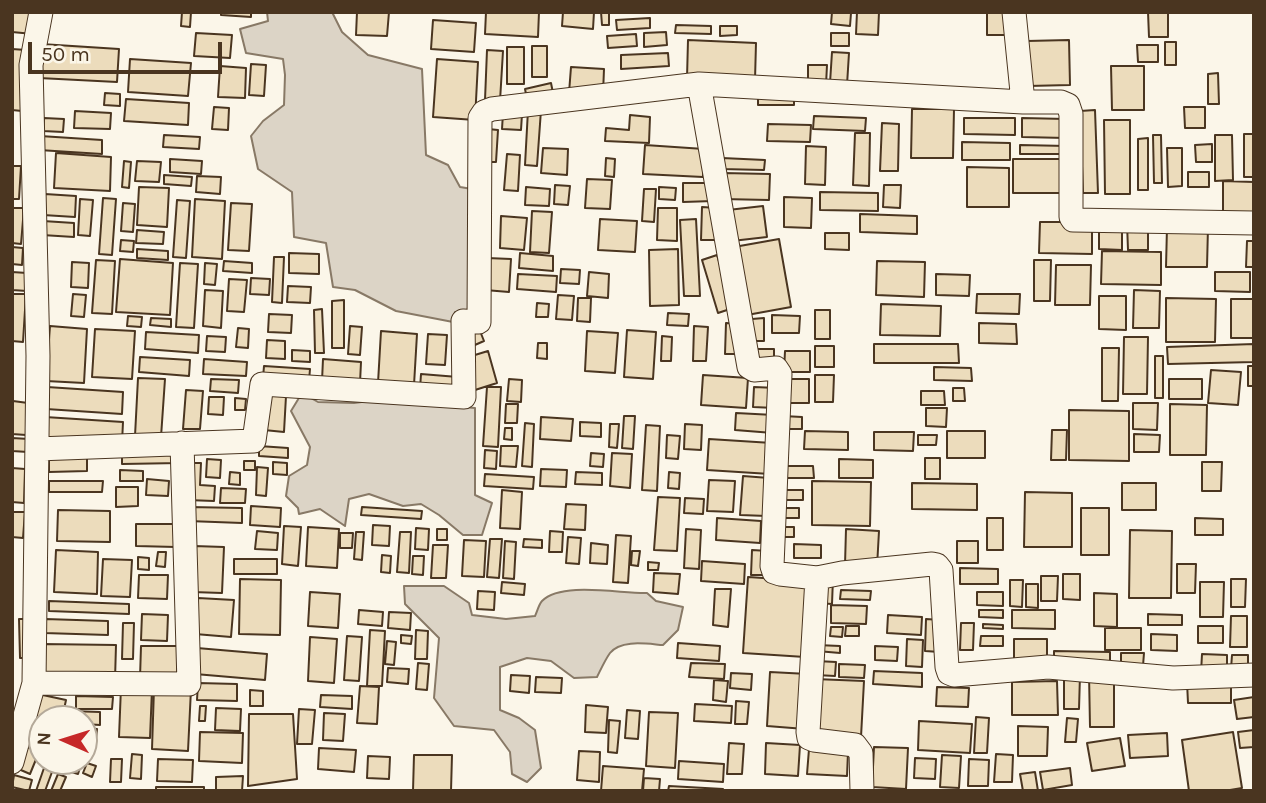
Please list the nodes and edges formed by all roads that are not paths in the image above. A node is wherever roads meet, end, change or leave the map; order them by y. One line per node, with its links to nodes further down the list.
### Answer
1 (41, 12): 7 (street)
2 (1014, 12): 4 (street)
3 (699, 84): 4 (street); 6 (street); 8 (street)
4 (1023, 102): 5 (street)
5 (1254, 223)
6 (182, 443): 7 (street); 10 (street)
7 (37, 449): 10 (street)
8 (817, 578): 9 (street); 12 (street)
9 (1254, 675)
10 (34, 683): 11 (street)
11 (12, 762)
12 (862, 791)

